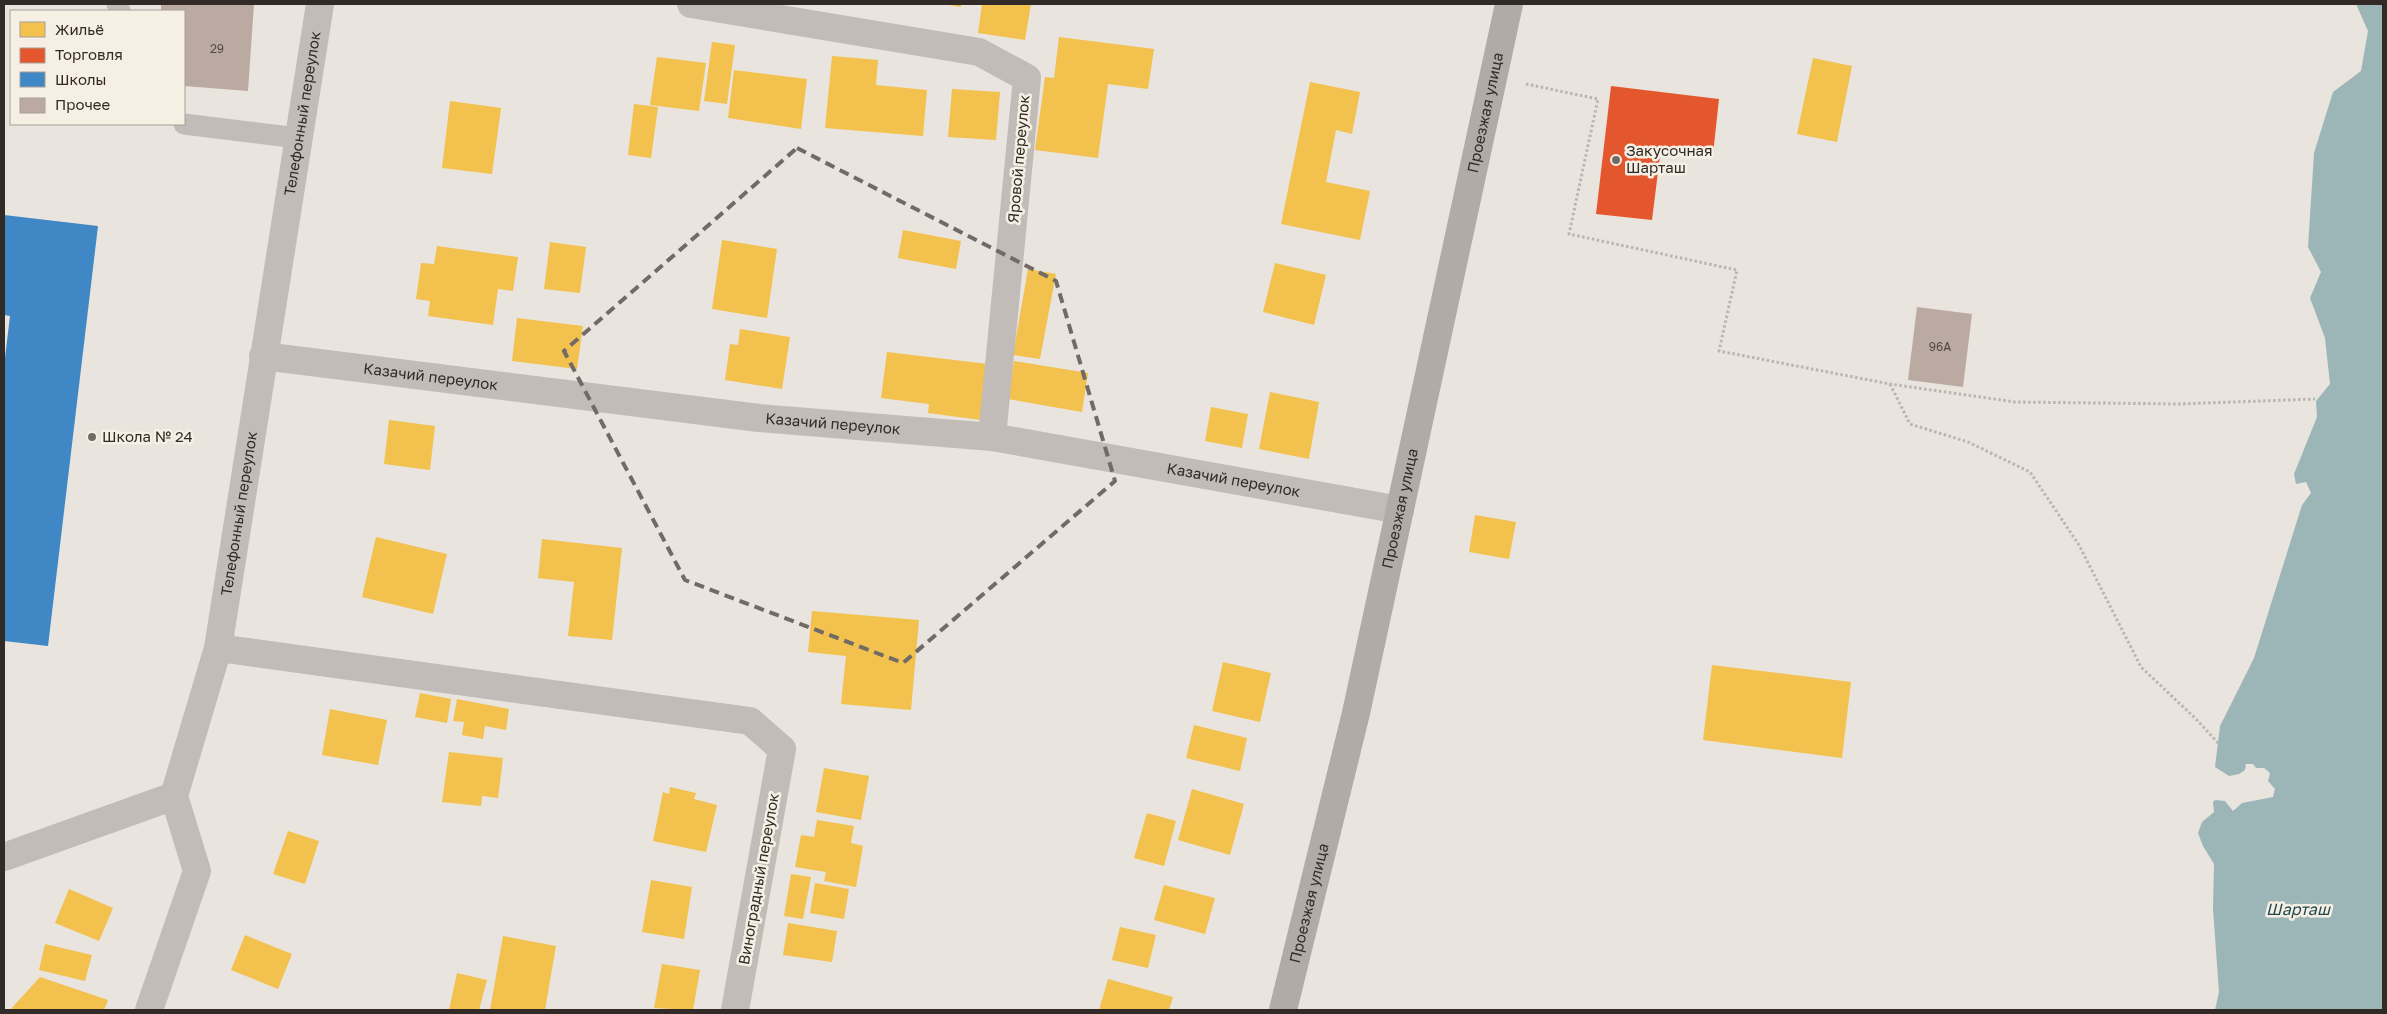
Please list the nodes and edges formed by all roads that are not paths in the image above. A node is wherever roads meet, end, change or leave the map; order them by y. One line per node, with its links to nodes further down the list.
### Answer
1 (320, 4): 5 (street, Телефонный переулок)
2 (691, 4): 7 (street, Яровой переулок)
3 (1509, 4): 8 (main road, Проезжая улица)
4 (185, 124): 5 (lane)
5 (298, 138): 6 (street, Телефонный переулок)
6 (263, 356): 7 (street, Казачий переулок); 9 (street, Телефонный переулок)
7 (992, 437): 8 (street, Казачий переулок)
8 (1400, 510): 14 (main road, Проезжая улица)
9 (218, 648): 10 (street, Телефонный переулок); 13 (street, Виноградный переулок)
10 (174, 796): 11 (street); 12 (street)
11 (4, 857)
12 (149, 1010)
13 (736, 1010)
14 (1283, 1010)

